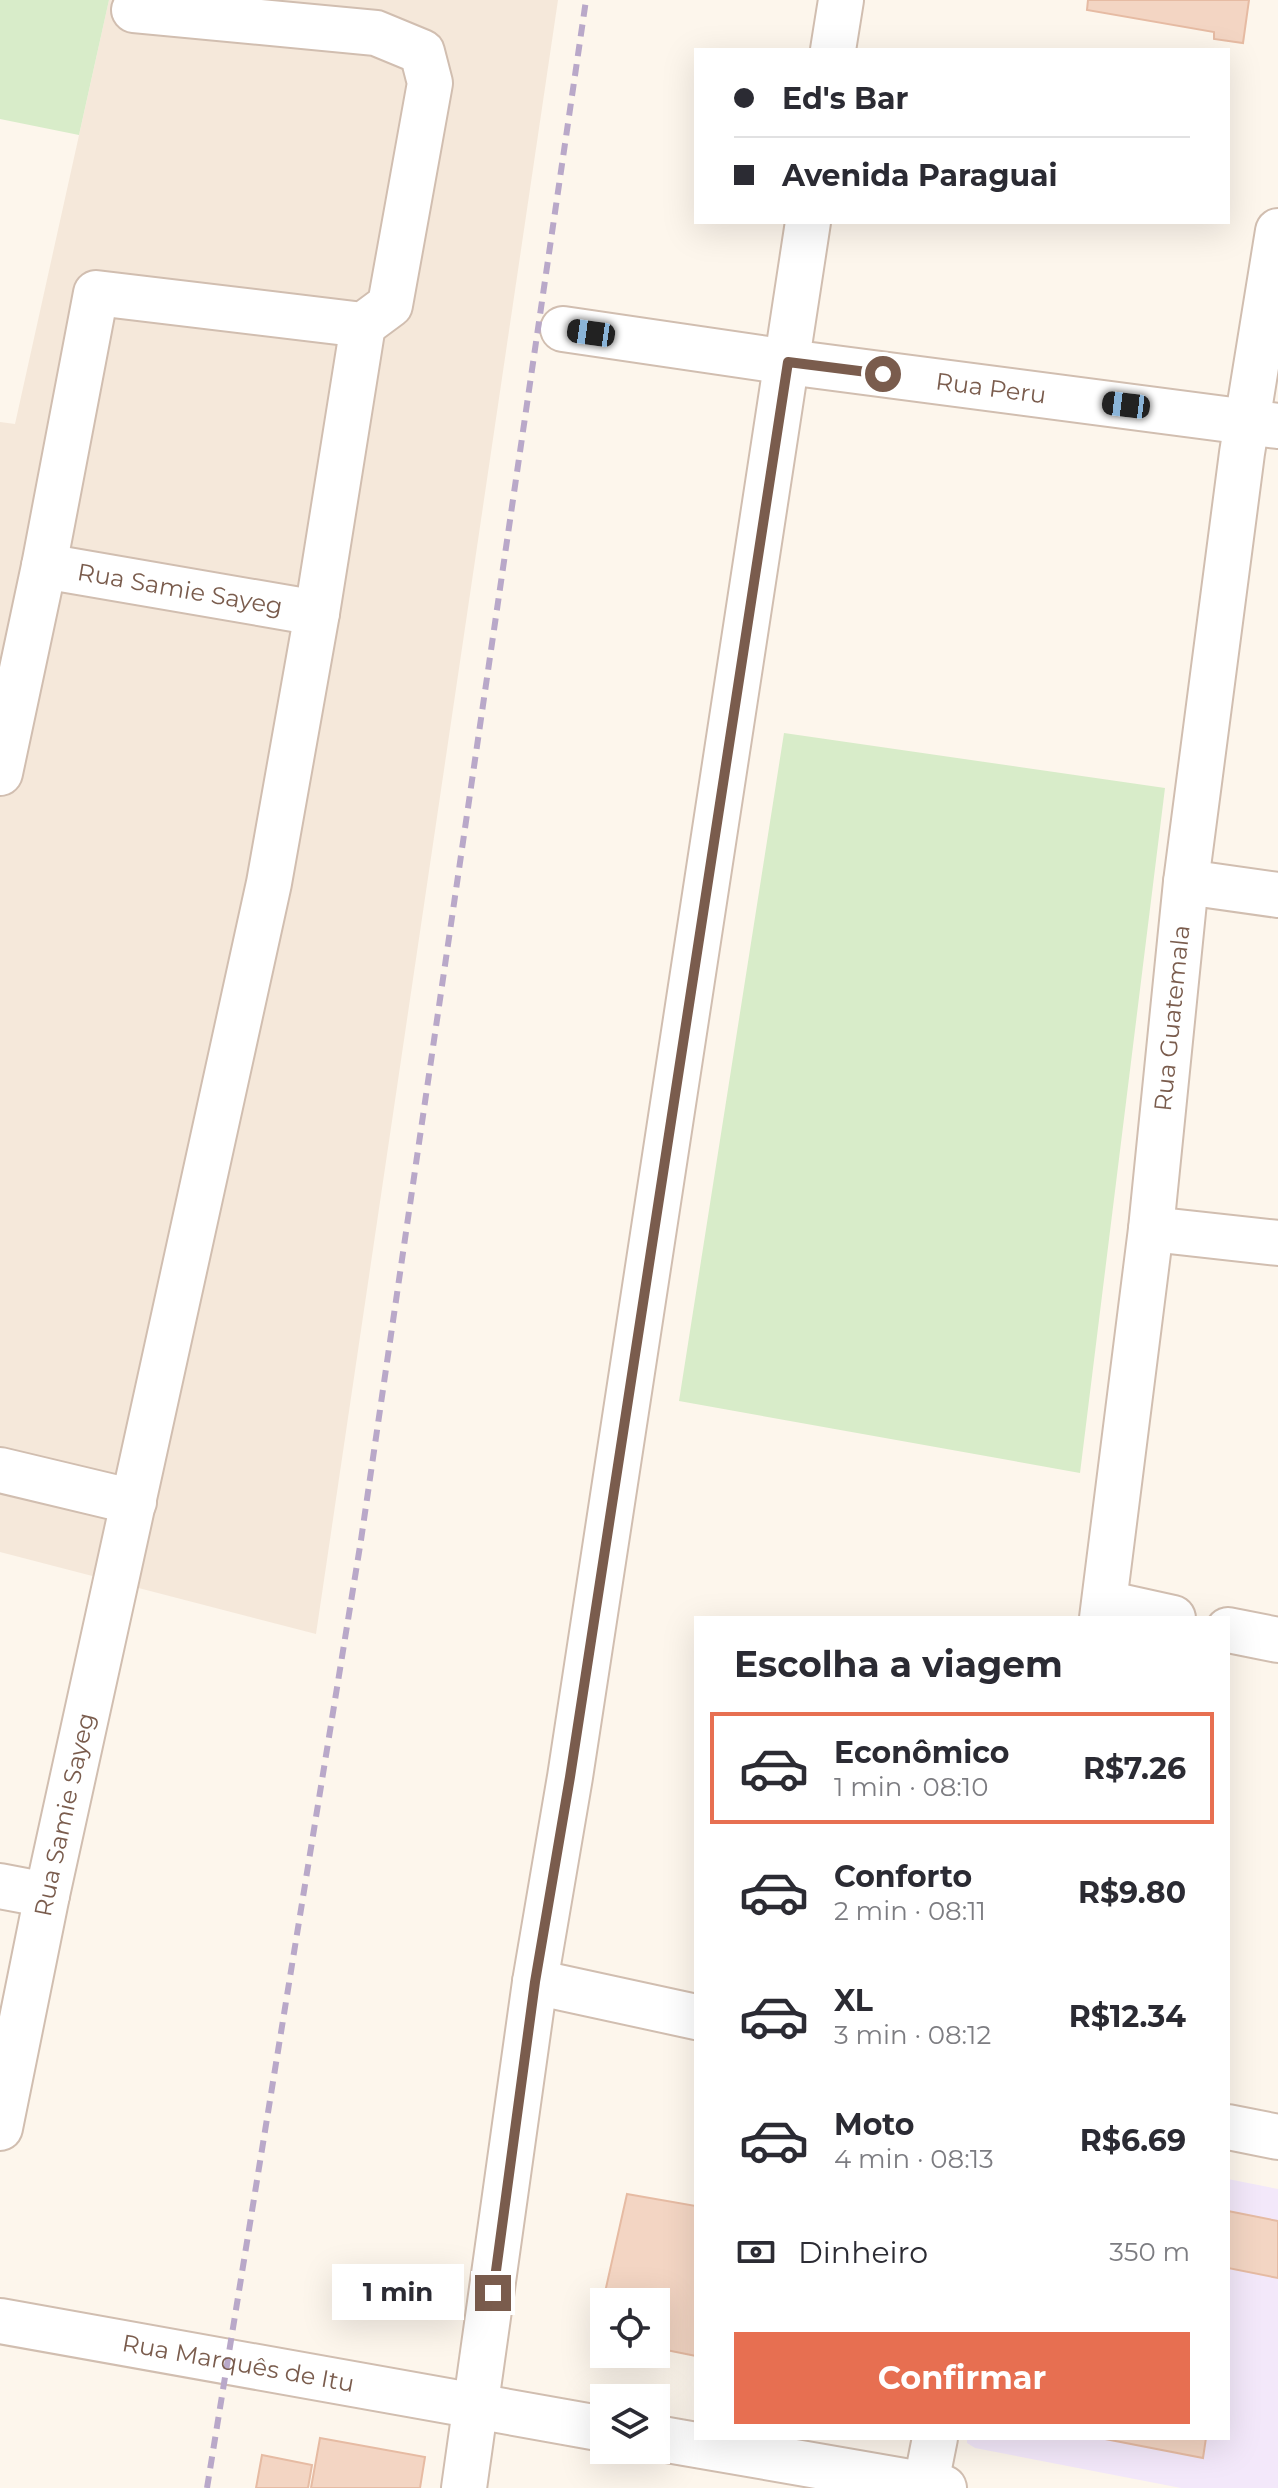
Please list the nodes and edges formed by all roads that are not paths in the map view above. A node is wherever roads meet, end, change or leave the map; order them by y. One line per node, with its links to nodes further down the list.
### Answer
1 (841, 0): 3 (street)
2 (134, 10): 6 (street)
3 (833, 48)
4 (808, 224): 8 (street)
5 (1278, 231): 9 (street, Rua Guatemala)
6 (363, 325): 10 (street); 11 (street, Rua Samie Sayeg)
7 (563, 329): 8 (street, Rua Peru)
8 (788, 362): 9 (street, Rua Peru); 25 (street)
9 (1263, 423): 13 (street, Rua Guatemala)
10 (44, 566): 11 (street, Rua Samie Sayeg); 12 (street)
11 (317, 613): 18 (street, Rua Samie Sayeg)
12 (0, 773)
13 (1186, 882): 14 (street); 15 (street, Rua Guatemala)
14 (1278, 895)
15 (1151, 1229): 16 (street); 19 (street, Rua Guatemala)
16 (1278, 1243)
17 (0, 1470): 18 (street)
18 (134, 1502): 24 (street, Rua Samie Sayeg)
19 (1104, 1611): 20 (street)
20 (1153, 1616)
21 (1230, 1630): 22 (street)
22 (1278, 1640)
23 (0, 1886): 24 (street)
24 (47, 1895): 28 (street, Rua Samie Sayeg)
25 (535, 1982): 26 (street); 31 (street)
26 (694, 2017)
27 (1230, 2127): 29 (street)
28 (0, 2128)
29 (1278, 2137)
30 (0, 2321): 31 (street, Rua Marquês de Itu)
31 (476, 2407): 32 (street, Rua Marquês de Itu); 36 (street)
32 (590, 2427)
33 (670, 2440): 35 (street)
34 (935, 2440): 35 (street)
35 (931, 2487)
36 (464, 2488)

